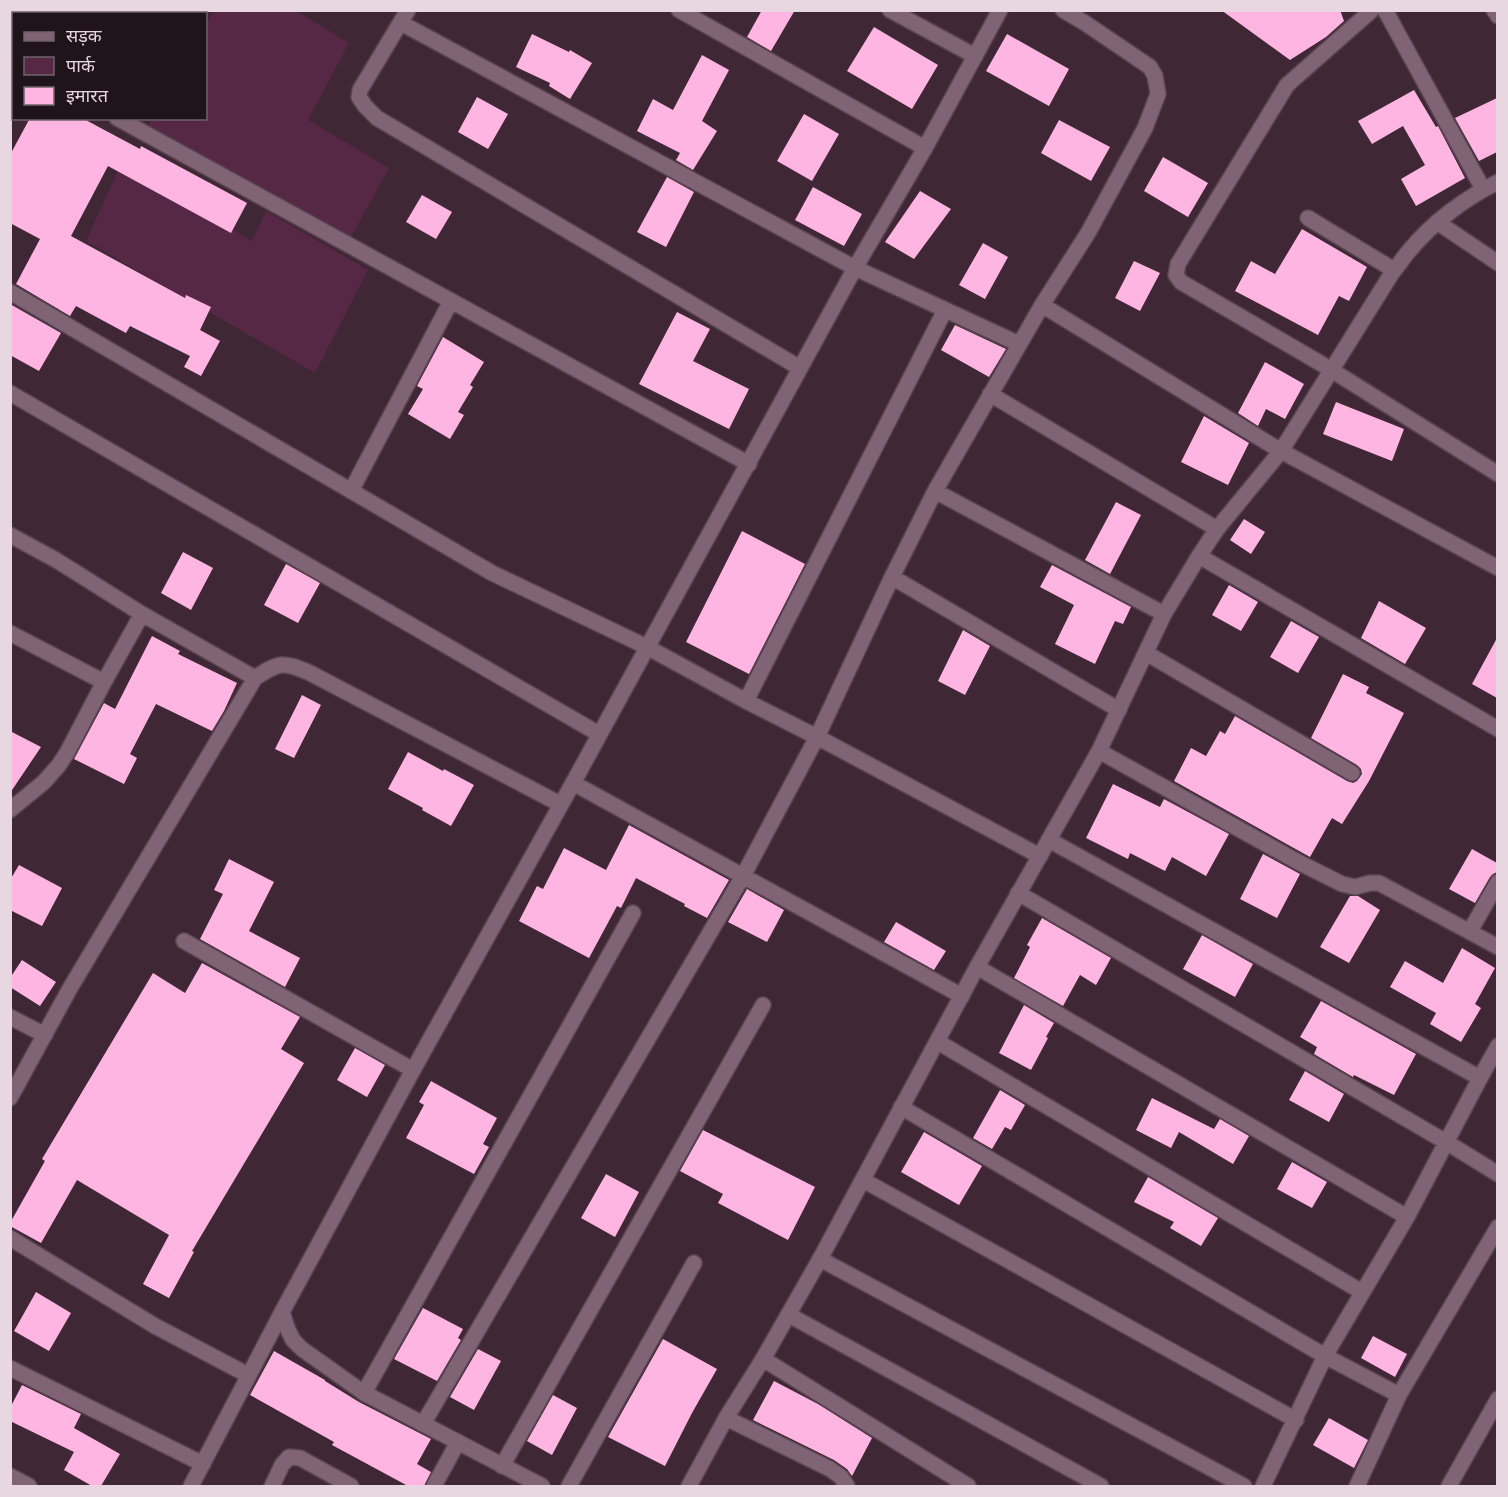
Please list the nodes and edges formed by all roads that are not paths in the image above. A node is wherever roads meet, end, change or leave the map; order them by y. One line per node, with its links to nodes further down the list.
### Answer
1 (679, 10): 12 (street)
2 (890, 10): 10 (street)
3 (1000, 10): 10 (street)
4 (1063, 10): 22 (street)
5 (1372, 10): 26 (street)
6 (1385, 10): 14 (street)
7 (1494, 10): 8 (street)
8 (1497, 16)
9 (405, 17): 18 (street); 25 (street)
10 (975, 56): 12 (street)
11 (121, 120): 21 (street)
12 (925, 148): 18 (street)
13 (1497, 182): 14 (street)
14 (1483, 189): 16 (street)
15 (1308, 218): 19 (street)
16 (1437, 222): 17 (street); 19 (street)
17 (1497, 263)
18 (855, 268): 23 (street); 25 (street)
19 (1394, 270): 26 (street)
20 (10, 292): 32 (street)
21 (451, 301): 30 (street); 32 (street)
22 (1042, 305): 24 (street); 29 (street)
23 (945, 310): 24 (street); 46 (street)
24 (1019, 344): 28 (street)
25 (800, 368): 30 (street)
26 (1332, 370): 29 (street); 31 (street)
27 (10, 393): 49 (street)
28 (990, 394): 33 (street); 34 (street)
29 (1281, 451): 34 (street); 37 (street)
30 (749, 464): 42 (street)
31 (1497, 474)
32 (351, 491): 42 (street)
33 (935, 491): 38 (street); 40 (street)
34 (1217, 529): 36 (street)
35 (10, 535): 39 (street)
36 (1199, 556): 40 (street); 48 (street)
37 (1497, 568)
38 (891, 577): 47 (street); 50 (street)
39 (142, 614): 44 (street); 45 (street)
40 (1164, 614): 43 (street)
41 (10, 633): 45 (street)
42 (647, 647): 46 (street); 49 (street)
43 (1146, 653): 47 (street); 52 (street)
44 (255, 678): 54 (street); 69 (street)
45 (104, 682): 55 (street)
46 (746, 701): 50 (street)
47 (1119, 710): 51 (street)
48 (1497, 729)
49 (599, 734): 53 (street)
50 (817, 737): 57 (street); 58 (street)
51 (1099, 751): 56 (street); 62 (street)
52 (1352, 773)
53 (573, 783): 54 (street); 58 (street)
54 (560, 804): 72 (street)
55 (10, 810)
56 (1049, 840): 57 (street); 73 (street)
57 (1040, 856): 60 (street)
58 (743, 876): 66 (street); 96 (street)
59 (1497, 882): 62 (street)
60 (1018, 893): 65 (street); 76 (street)
61 (633, 913): 91 (street)
62 (1470, 931): 64 (street)
63 (184, 941): 72 (street)
64 (1497, 947)
65 (977, 967): 66 (street); 79 (street)
66 (962, 996): 70 (street)
67 (764, 1005): 99 (street)
68 (10, 1017): 69 (street)
69 (45, 1035): 74 (street)
70 (938, 1042): 75 (street); 84 (street)
71 (1497, 1046): 73 (street)
72 (413, 1070): 85 (street)
73 (1480, 1078): 76 (street)
74 (10, 1098)
75 (901, 1107): 78 (street); 87 (street)
76 (1446, 1142): 77 (street); 79 (street)
77 (1497, 1174)
78 (862, 1180): 82 (street); 95 (street)
79 (1407, 1217): 84 (street)
80 (1497, 1227): 92 (street)
81 (10, 1238): 90 (street)
82 (820, 1259): 86 (street); 112 (street)
83 (694, 1263): 107 (street)
84 (1362, 1292): 87 (street)
85 (282, 1312): 90 (street); 91 (street)
86 (789, 1315): 88 (street); 111 (street)
87 (1325, 1356): 92 (street); 95 (street)
88 (763, 1359): 94 (street); 110 (street)
89 (10, 1368): 98 (street)
90 (248, 1375): 98 (street)
91 (364, 1393): 96 (street)
92 (1399, 1395): 114 (street)
93 (1497, 1399): 115 (street)
94 (726, 1418): 108 (street); 109 (street)
95 (1296, 1419): 113 (street)
96 (423, 1424): 97 (street)
97 (458, 1442): 99 (street); 105 (street)
98 (203, 1464): 102 (street)
99 (502, 1466): 106 (street)
100 (10, 1476): 101 (street)
101 (29, 1486)
102 (191, 1486)
103 (272, 1486): 104 (street)
104 (351, 1486)
105 (434, 1486)
106 (542, 1486)
107 (569, 1486)
108 (689, 1486)
109 (847, 1486)
110 (968, 1486)
111 (1101, 1486)
112 (1244, 1486)
113 (1263, 1486)
114 (1357, 1486)
115 (1449, 1486)

